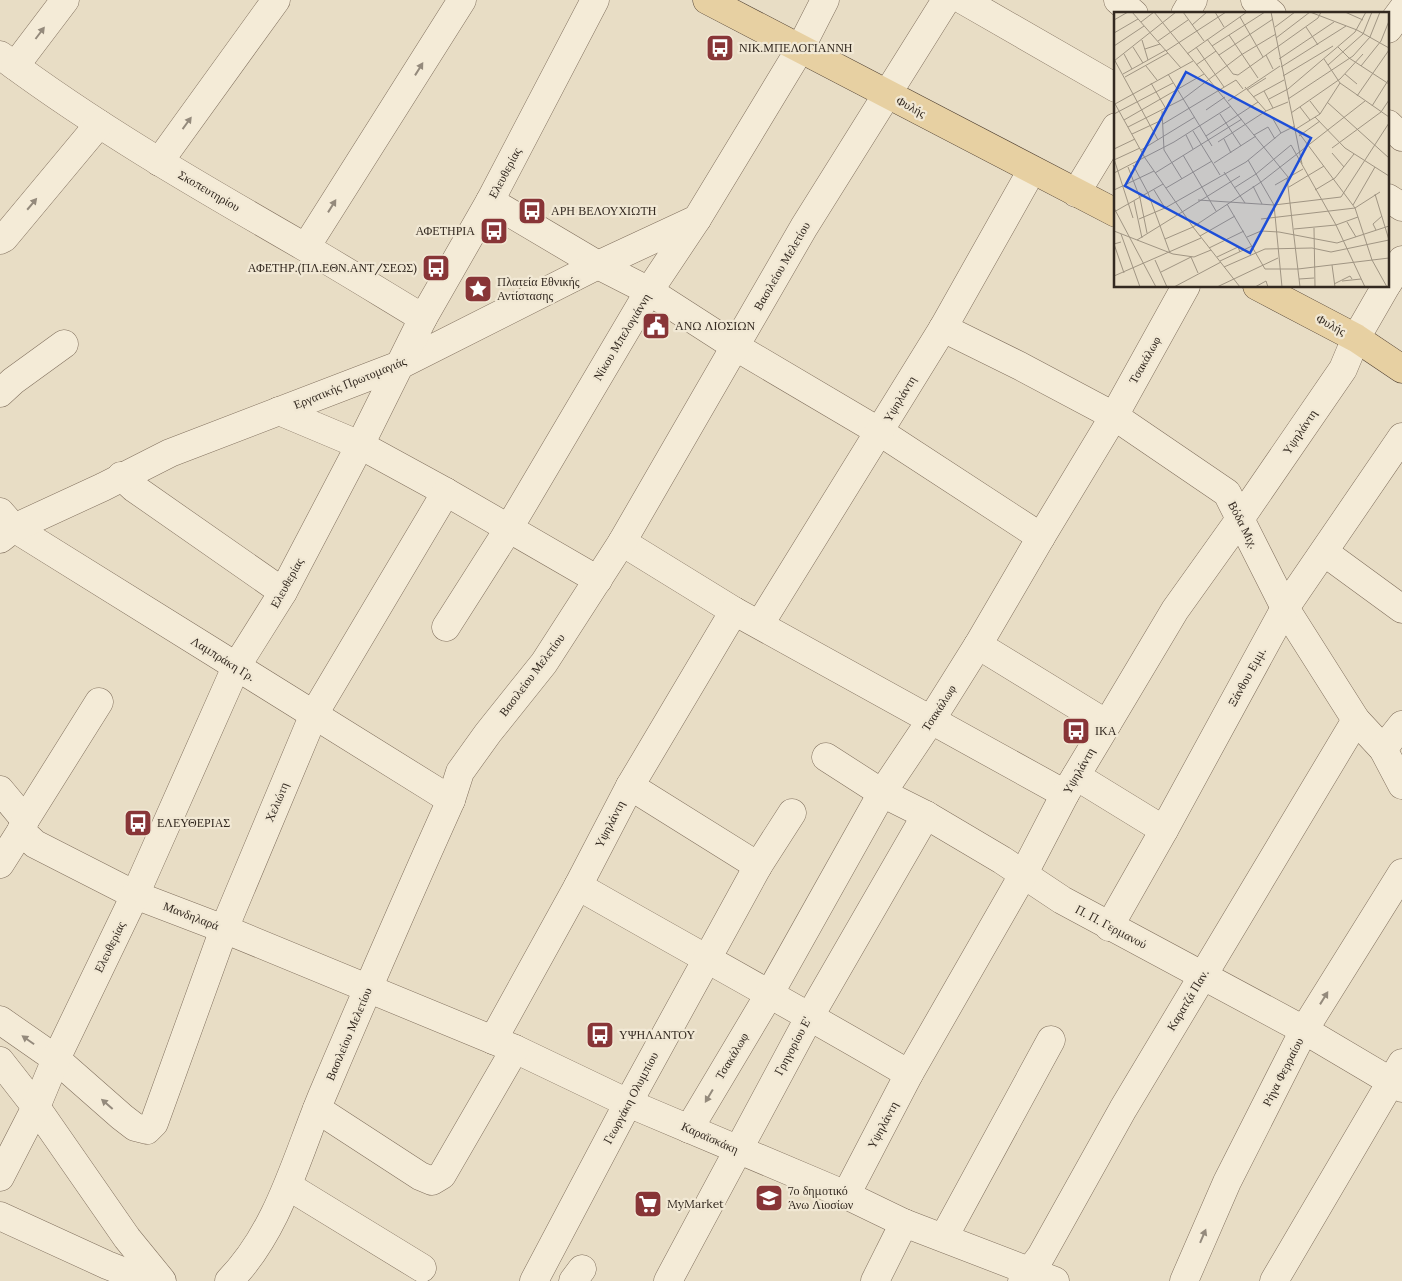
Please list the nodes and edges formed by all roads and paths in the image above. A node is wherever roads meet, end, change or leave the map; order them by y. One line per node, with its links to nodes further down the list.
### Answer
1 (65, 0): 18 (street, one-way to 1)
2 (276, 0): 25 (street, one-way to 2)
3 (462, 0): 34 (street, one-way to 3)
4 (595, 0): 29 (street, Ελευθερίας)
5 (706, 0): 17 (main road, Φυλής)
6 (825, 0): 17 (street, Νίκου Μπελογιάννη)
7 (946, 0): 20 (street, Βασιλείου Μελετίου)
8 (963, 0): 19 (street)
9 (1118, 0): 13 (street)
10 (1193, 0): 14 (street)
11 (1255, 0): 15 (street)
12 (1402, 10): 16 (street)
13 (1132, 12)
14 (1186, 12)
15 (1270, 12)
16 (1390, 26)
17 (800, 48): 20 (main road, Φυλής); 32 (street, Νίκου Μπελογιάννη)
18 (7, 61): 21 (street, Σκοπευτηρίου)
19 (1114, 87)
20 (886, 94): 26 (main road, Φυλής); 46 (street, Βασιλείου Μελετίου)
21 (99, 124): 25 (street, Σκοπευτηρίου); 33 (street, one-way to 21)
22 (1390, 126): 24 (street)
23 (1114, 130): 27 (street)
24 (1402, 137)
25 (159, 162): 34 (street, Σκοπευτηρίου)
26 (1032, 170): 27 (main road, Φυλής); 43 (street, Υψηλάντη)
27 (1076, 193): 31 (main road, Φυλής)
28 (1390, 199): 30 (street)
29 (490, 201): 36 (street); 42 (street, Ελευθερίας)
30 (1402, 207)
31 (1114, 212)
32 (697, 219): 36 (street, Εργατικής Πρωτομαγιάς); 41 (street, Νίκου Μπελογιάννη)
33 (0, 240)
34 (306, 247): 42 (street, Σκοπευτηρίου)
35 (1402, 260): 37 (street, Υψηλάντη)
36 (598, 264): 41 (street); 47 (street, Εργατικής Πρωτομαγιάς)
37 (1390, 280)
38 (1185, 288): 51 (street, Τσακάλωφ)
39 (1261, 288): 44 (main road, Φυλής)
40 (1385, 288): 44 (street, Υψηλάντη)
41 (649, 291): 46 (street); 59 (street, Νίκου Μπελογιάννη)
42 (423, 318): 47 (street, Ελευθερίας)
43 (943, 328): 51 (street, Βόδα Μιχ.); 52 (street, Υψηλάντη)
44 (1356, 338): 48 (main road, Φυλής); 57 (street, Υψηλάντη)
45 (64, 344): 49 (street)
46 (736, 348): 52 (street); 61 (street, Βασιλείου Μελετίου)
47 (402, 364): 50 (street, Εργατικής Πρωτομαγιάς); 54 (street, Ελευθερίας)
48 (1402, 368)
49 (0, 393)
50 (279, 411): 54 (street); 55 (street, Εργατικής Πρωτομαγιάς)
51 (1114, 416): 57 (street, Βόδα Μιχ.); 60 (street, Τσακάλωφ)
52 (880, 432): 60 (street); 68 (street, Υψηλάντη)
53 (1402, 437): 62 (street, Ξάνθου Εμμ.)
54 (360, 445): 56 (street); 64 (street, Ελευθερίας)
55 (121, 476): 58 (street, Εργατικής Πρωτομαγιάς); 64 (street)
56 (446, 492): 59 (street); 73 (street, Χελιώτη)
57 (1240, 520): 65 (street, Βόδα Μιχ.); 76 (street, Υψηλάντη)
58 (5, 526): 71 (street, Λαμπράκη Γρ.)
59 (509, 528): 63 (street); 69 (street, Νίκου Μπελογιάννη)
60 (1041, 537): 70 (street, Τσακάλωφ)
61 (622, 542): 63 (street, Βασιλείου Μελετίου); 67 (street)
62 (1324, 552): 65 (street, Ξάνθου Εμμ.); 66 (street)
63 (598, 580): 85 (street, Βασιλείου Μελετίου)
64 (284, 592): 71 (street, Ελευθερίας)
65 (1285, 608): 75 (street, Βόδα Μιχ.); 89 (street, Ξάνθου Εμμ.)
66 (1402, 610)
67 (734, 611): 68 (street); 82 (street, Υψηλάντη)
68 (760, 624): 74 (street)
69 (446, 627)
70 (978, 645): 74 (street, Τσακάλωφ); 76 (street)
71 (236, 667): 73 (street, Λαμπράκη Γρ.); 95 (street, Ελευθερίας)
72 (99, 702): 88 (street)
73 (314, 714): 85 (street, Λαμπράκη Γρ.); 97 (street, Χελιώτη)
74 (931, 720): 80 (street); 84 (street, Τσακάλωφ)
75 (1356, 720): 78 (street, Βόδα Μιχ.); 99 (street, Καρατζά Παν.)
76 (1106, 724): 80 (street, Υψηλάντη)
77 (1402, 725): 78 (street)
78 (1383, 749): 81 (street, Βόδα Μιχ.)
79 (826, 757): 84 (street, Π. Π. Γερμανού)
80 (1070, 785): 89 (street); 93 (street, Υψηλάντη)
81 (1402, 785)
82 (630, 786): 91 (street); 94 (street, Υψηλάντη)
83 (0, 790): 88 (street, Μανδηλαρά)
84 (882, 793): 87 (street, Π. Π. Γερμανού); 101 (street, Τσακάλωφ)
85 (450, 800): 100 (street, Βασιλείου Μελετίου)
86 (792, 813): 91 (street, Γεωργάκη Ολυμπίου)
87 (926, 815): 93 (street, Π. Π. Γερμανού); 102 (street, Γρηγορίου Ε')
88 (23, 826): 90 (street); 95 (street, Μανδηλαρά)
89 (1164, 830): 96 (street, Ξάνθου Εμμ.)
90 (0, 864)
91 (758, 866): 98 (street, Γεωργάκη Ολυμπίου)
92 (1402, 873): 104 (street, Ρήγα Φερραίου, one-way to 92)
93 (1023, 875): 96 (street, Π. Π. Γερμανού); 109 (street, Υψηλάντη)
94 (578, 886): 98 (street); 106 (street, Υψηλάντη)
95 (135, 895): 97 (street, Μανδηλαρά); 107 (street, Ελευθερίας)
96 (1109, 927): 99 (street, Π. Π. Γερμανού)
97 (224, 929): 100 (street, Μανδηλαρά); 107 (street, Χελιώτη, one-way to 107)
98 (707, 960): 101 (street); 111 (street, Γεωργάκη Ολυμπίου)
99 (1202, 975): 104 (street, Π. Π. Γερμανού); 125 (street, Καρατζά Παν.)
100 (368, 988): 106 (street, Καραϊσκάκη); 113 (street, Βασιλείου Μελετίου)
101 (770, 994): 102 (street); 114 (street, Τσακάλωφ, one-way to 114)
102 (810, 1016): 109 (street); 115 (street, Γρηγορίου Ε')
103 (0, 1020): 107 (street, one-way to 103)
104 (1304, 1030): 110 (street, Π. Π. Γερμανού); 133 (street, Ρήγα Φερραίου, one-way to 104)
105 (1051, 1040): 121 (street)
106 (504, 1045): 111 (street, Καραϊσκάκη); 113 (street, Υψηλάντη)
107 (56, 1059): 112 (street, Ελευθερίας)
108 (0, 1061): 112 (street)
109 (909, 1074): 118 (street, Υψηλάντη)
110 (1398, 1077): 134 (street)
111 (628, 1102): 114 (street, Καραϊσκάκη); 129 (street, Γεωργάκη Ολυμπίου)
112 (36, 1107): 116 (street, Ελευθερίας); 122 (street)
113 (317, 1109): 117 (street, Βασιλείου Μελετίου)
114 (689, 1129): 115 (street, Καραϊσκάκη)
115 (737, 1150): 118 (street, Καραϊσκάκη); 130 (street, Γρηγορίου Ε')
116 (0, 1177)
117 (288, 1186): 123 (street); 128 (street, Βασιλείου Μελετίου)
118 (846, 1195): 120 (street, Καραϊσκάκη)
119 (0, 1216): 124 (street)
120 (904, 1223): 121 (street, Καραϊσκάκη); 131 (street)
121 (944, 1237): 125 (street, Καραϊσκάκη)
122 (127, 1238): 124 (street); 127 (street)
123 (422, 1268)
124 (103, 1273): 126 (street)
125 (1025, 1276): 132 (street, Καραϊσκάκη)
126 (147, 1281)
127 (162, 1281)
128 (229, 1281)
129 (534, 1281)
130 (668, 1281)
131 (875, 1281)
132 (1054, 1281)
133 (1184, 1281)
134 (1274, 1281)

